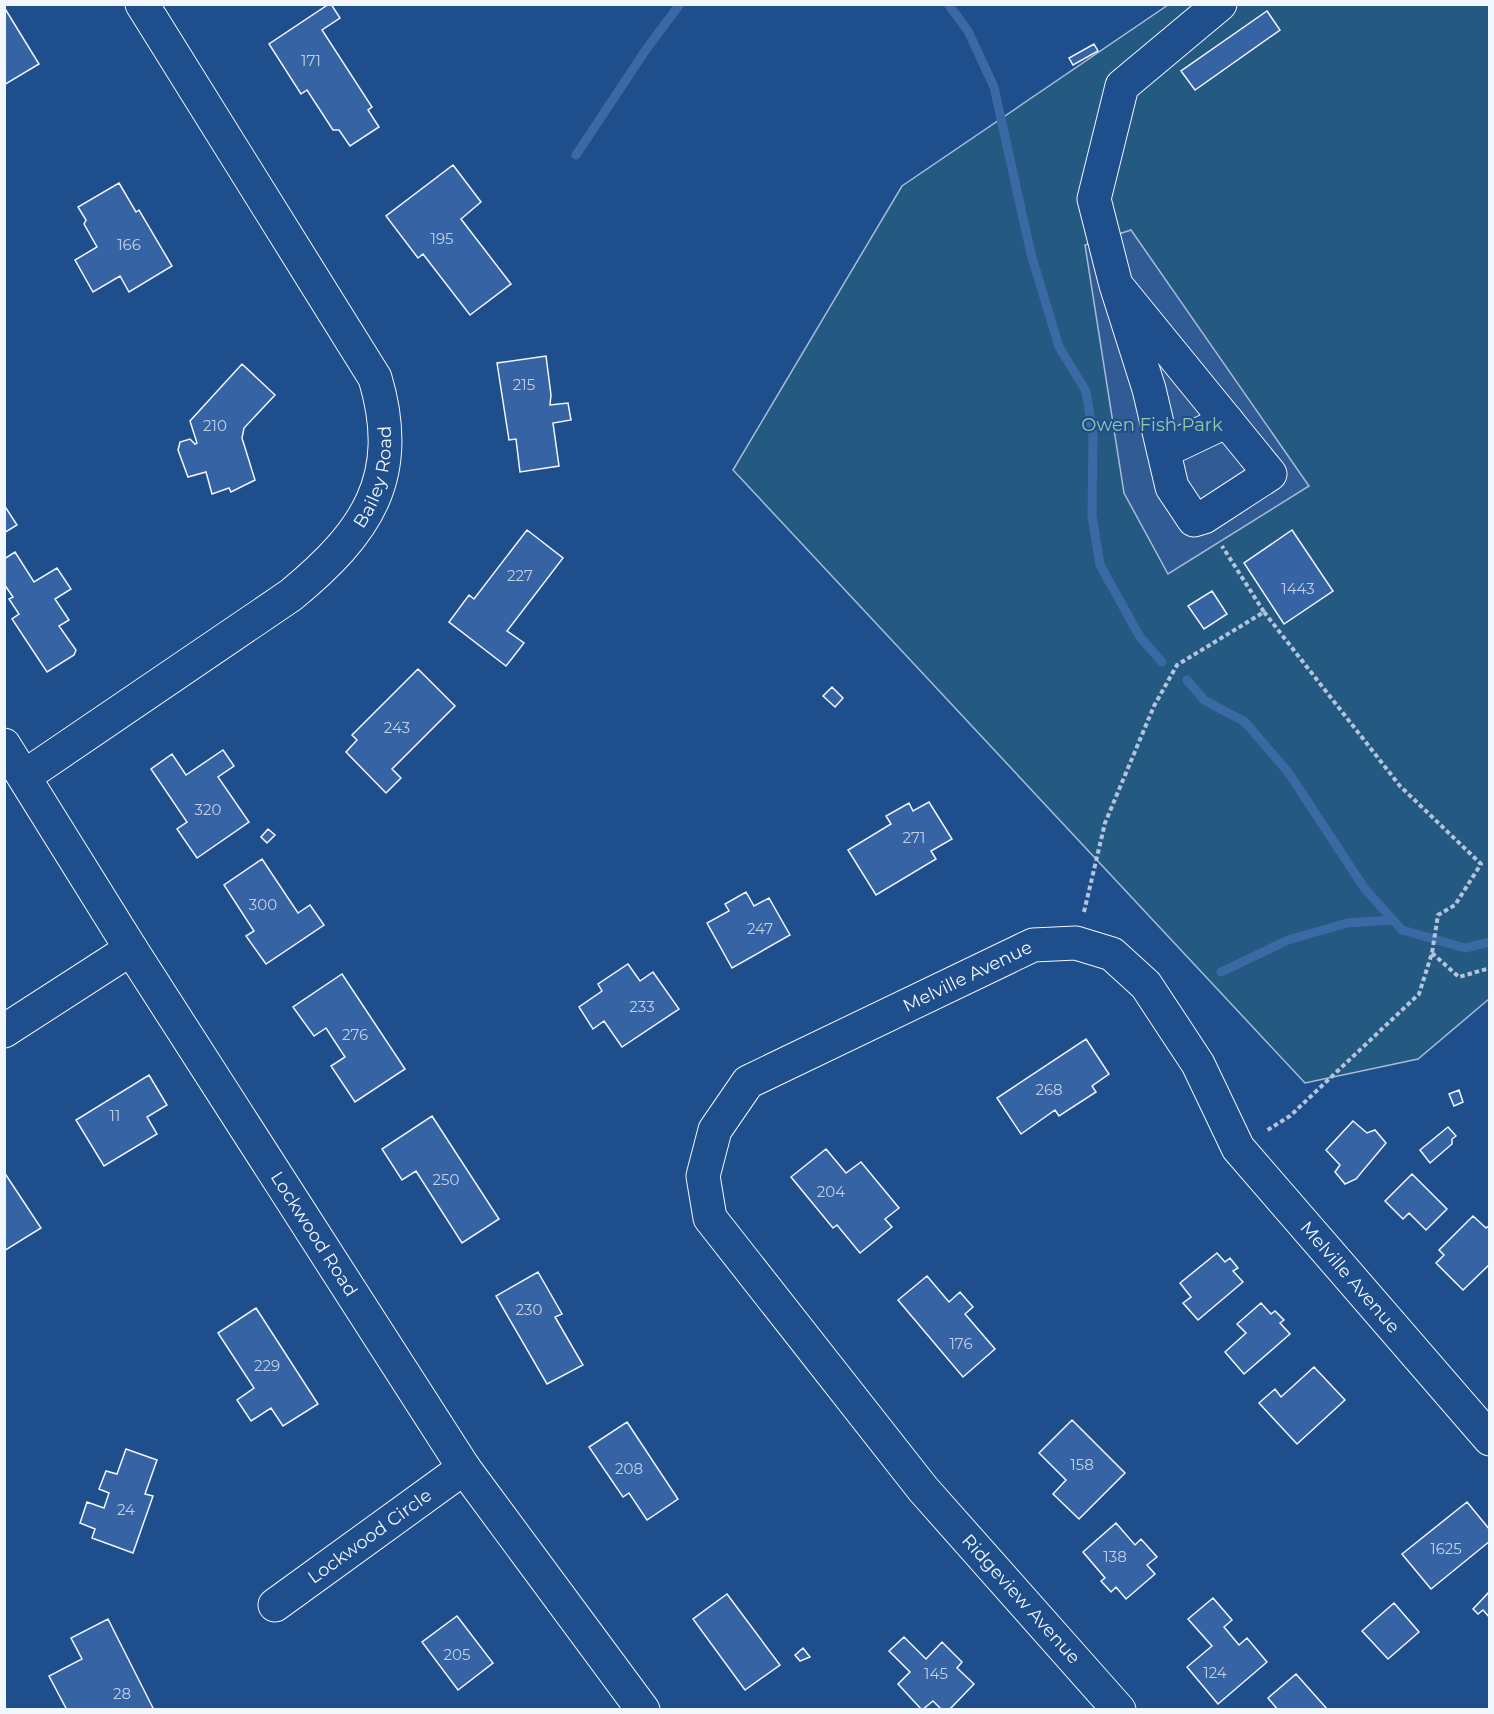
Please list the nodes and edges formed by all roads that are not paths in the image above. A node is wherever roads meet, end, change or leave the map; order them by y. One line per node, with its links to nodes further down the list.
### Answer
1 (142, 4): 7 (street, Bailey Road)
2 (1220, 4): 3 (street)
3 (1116, 285): 4 (street); 5 (street)
4 (1227, 421): 5 (street); 5 (street)
5 (1164, 451)
6 (4, 745): 7 (street, Lockwood Road)
7 (25, 776): 8 (street, Lockwood Road)
8 (131, 949): 9 (street); 11 (street, Lockwood Road)
9 (4, 1031)
10 (1490, 1439): 12 (street, Melville Avenue)
11 (464, 1468): 13 (street, Lockwood Circle); 14 (street, Lockwood Road)
12 (923, 1489): 15 (street, Ridgeview Avenue)
13 (275, 1605)
14 (644, 1710)
15 (1119, 1710)

